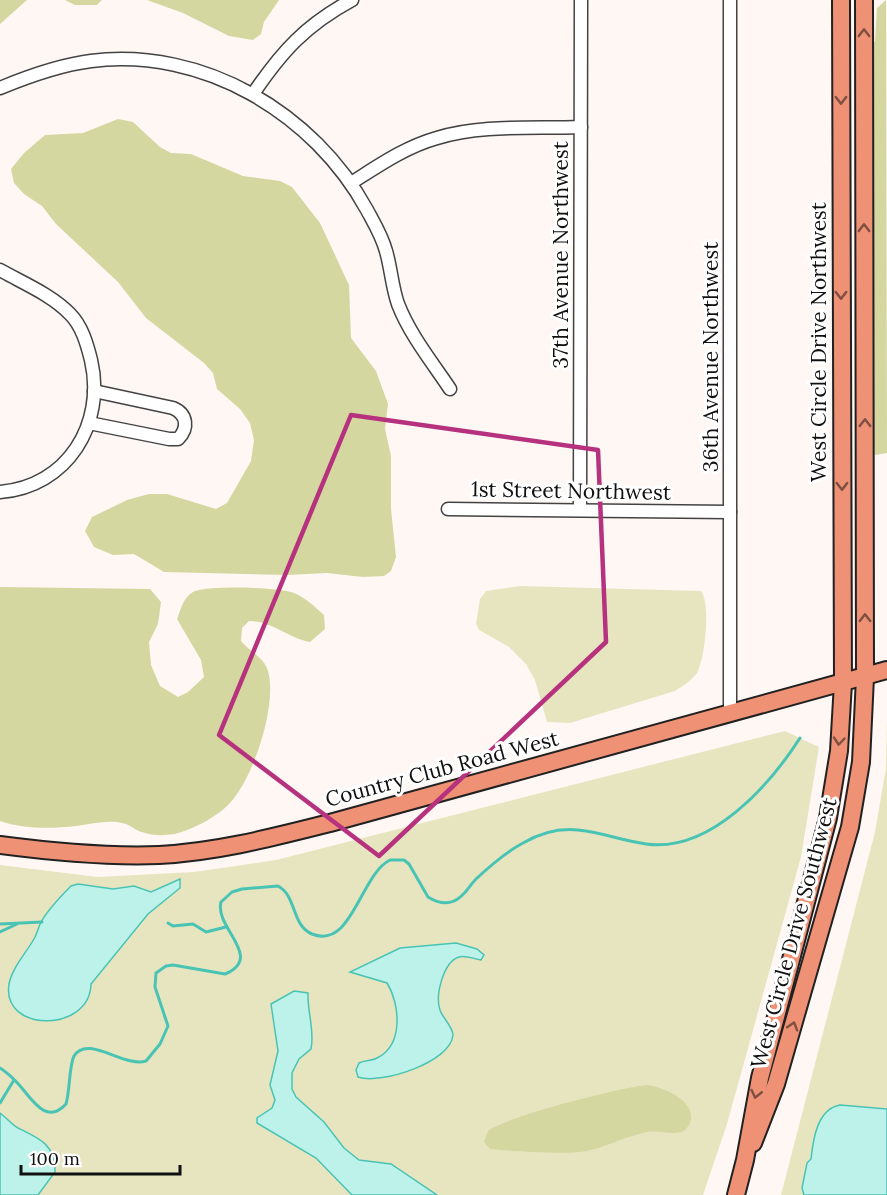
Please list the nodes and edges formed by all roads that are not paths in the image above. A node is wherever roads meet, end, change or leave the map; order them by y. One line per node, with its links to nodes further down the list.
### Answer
1 (352, 0): 7 (street)
2 (581, 0): 8 (street, 37th Avenue Northwest)
3 (730, 0): 17 (street, 36th Avenue Northwest)
4 (841, 0): 20 (main road, West Circle Drive Northwest, one-way to 20)
5 (864, 0): 19 (main road, one-way to 5)
6 (0, 88): 7 (street)
7 (253, 94): 9 (street)
8 (581, 127): 9 (street); 16 (street, 37th Avenue Northwest)
9 (351, 183): 11 (street)
10 (0, 270): 12 (street)
11 (450, 389)
12 (94, 391): 13 (street); 13 (street)
13 (89, 423): 14 (street)
14 (0, 492)
15 (448, 509): 16 (street, 1st Street Northwest)
16 (580, 510): 17 (street, 1st Street Northwest)
17 (730, 512): 21 (street, 36th Avenue Northwest)
18 (887, 670): 19 (main road, Country Club Road West)
19 (865, 677): 20 (main road, Country Club Road West); 23 (main road, West Circle Drive Southwest, one-way to 19)
20 (843, 683): 21 (main road, Country Club Road West); 23 (main road, West Circle Drive Southwest, one-way to 23)
21 (730, 714): 22 (main road, Country Club Road West)
22 (0, 845)
23 (745, 1160): 24 (main road, West Circle Drive Southwest)
24 (735, 1195)

